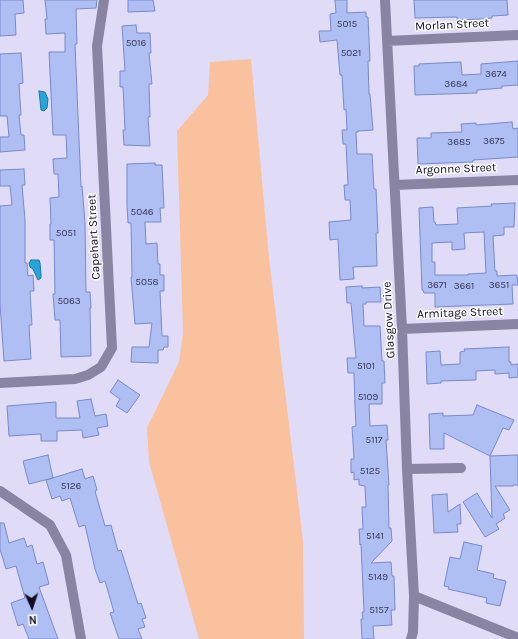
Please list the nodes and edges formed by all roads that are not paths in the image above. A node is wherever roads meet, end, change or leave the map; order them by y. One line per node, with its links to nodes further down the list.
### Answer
1 (104, 0): 9 (street, Capehart Street)
2 (385, 0): 4 (street, Glasgow Drive)
3 (518, 35): 4 (street, Morlan Street)
4 (387, 41): 6 (street, Glasgow Drive)
5 (518, 180): 6 (street, Argonne Street)
6 (395, 185): 8 (street, Glasgow Drive)
7 (518, 324): 8 (street, Armitage Street)
8 (402, 329): 11 (street, Glasgow Drive)
9 (0, 383)
10 (461, 468): 11 (street)
11 (407, 469): 13 (street, Glasgow Drive)
12 (0, 491): 15 (street)
13 (414, 596): 14 (street); 16 (street, Glasgow Drive)
14 (518, 638)
15 (81, 639)
16 (412, 639)

